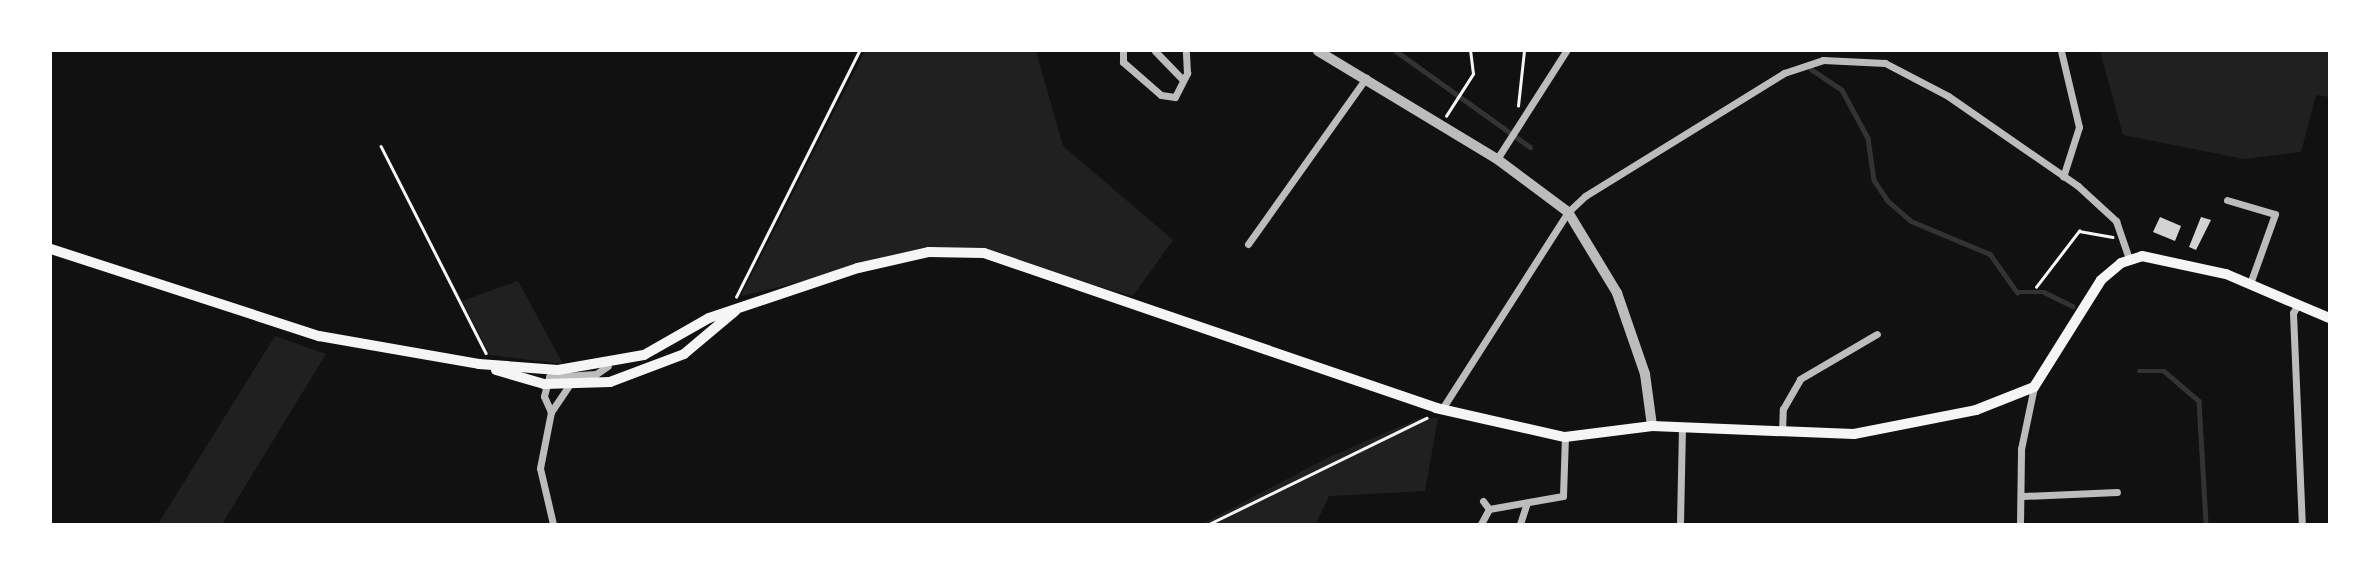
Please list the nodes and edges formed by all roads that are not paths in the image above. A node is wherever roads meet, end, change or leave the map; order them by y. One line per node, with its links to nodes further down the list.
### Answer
1 (1123, 51): 8 (street)
2 (1155, 51): 8 (street)
3 (1186, 51): 8 (street)
4 (1318, 51): 7 (street)
5 (1566, 51): 9 (street)
6 (2061, 51): 10 (street)
7 (1366, 78): 9 (street); 13 (street)
8 (1183, 80)
9 (1497, 159): 12 (street)
10 (2063, 177): 12 (street); 15 (street)
11 (2227, 200): 16 (street)
12 (1567, 212): 26 (street); 28 (street)
13 (1248, 244)
14 (51, 248): 21 (main road)
15 (2129, 258): 16 (main road); 25 (main road)
16 (2250, 284): 17 (main road)
17 (2298, 304): 19 (main road); 42 (street)
18 (736, 311): 22 (main road); 24 (main road); 26 (main road)
19 (2329, 318)
20 (1877, 334): 30 (street)
21 (479, 364): 22 (main road); 23 (main road)
22 (608, 366): 23 (street)
23 (544, 384): 24 (main road); 27 (street)
24 (569, 385): 27 (street)
25 (2034, 387): 30 (main road); 33 (street)
26 (1439, 409): 31 (main road)
27 (551, 412): 38 (street)
28 (1652, 426): 29 (main road); 31 (main road)
29 (1682, 428): 30 (main road); 37 (street)
30 (1782, 432)
31 (1565, 437): 35 (street)
32 (2117, 492): 33 (street)
33 (2022, 496): 41 (street)
34 (1483, 501): 36 (street)
35 (1526, 505): 36 (street); 40 (street)
36 (1489, 509): 39 (street)
37 (1680, 523)
38 (553, 524)
39 (1481, 524)
40 (1520, 524)
41 (2020, 524)
42 (2302, 524)

